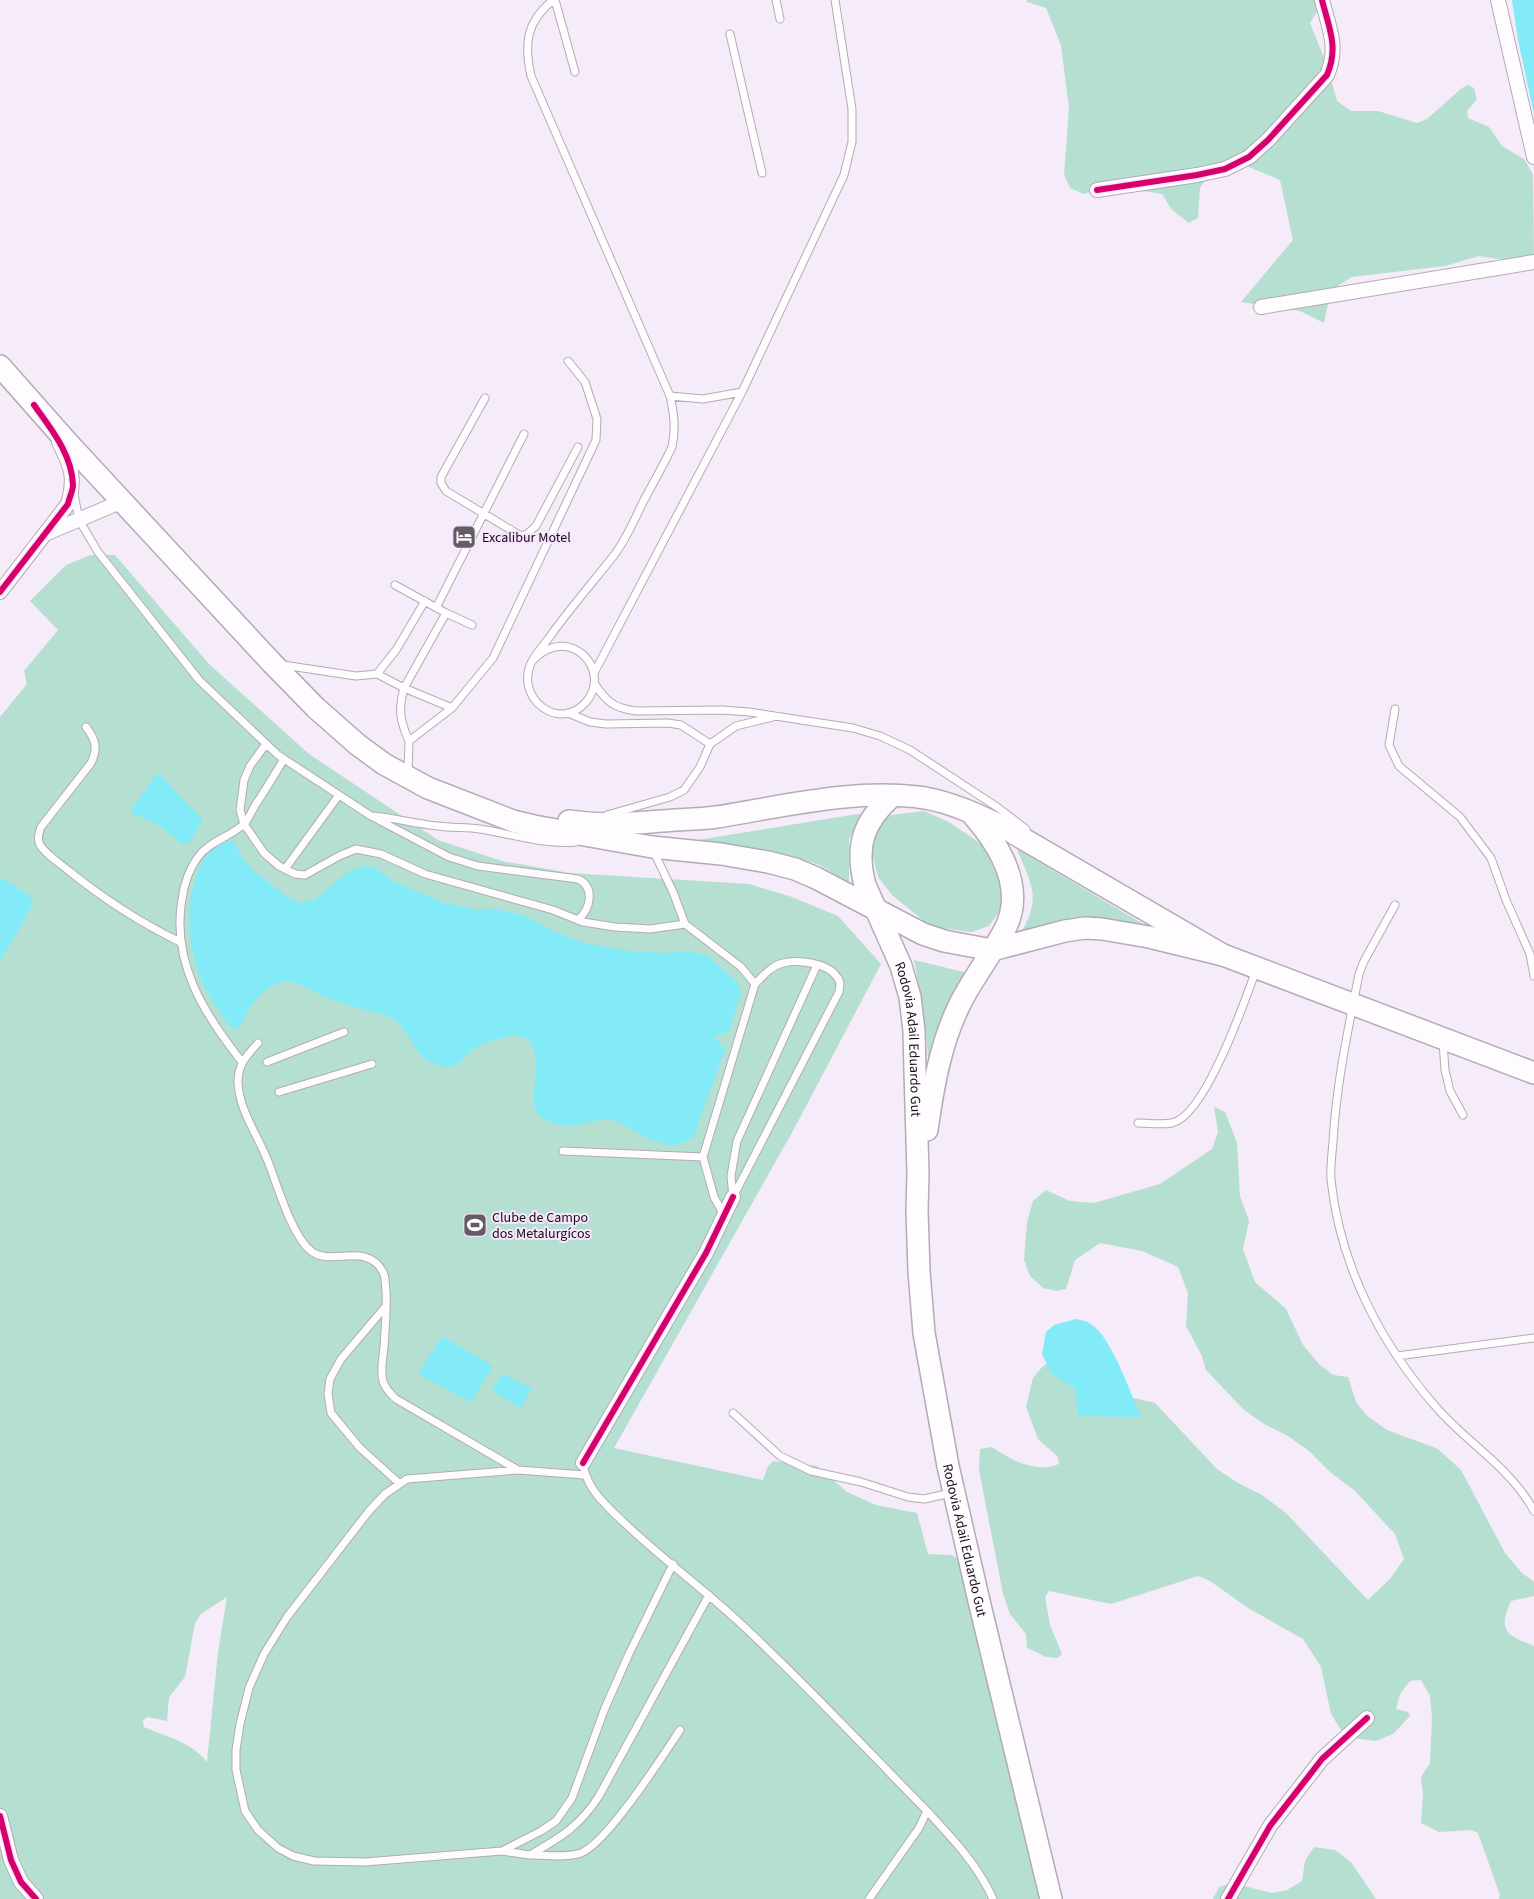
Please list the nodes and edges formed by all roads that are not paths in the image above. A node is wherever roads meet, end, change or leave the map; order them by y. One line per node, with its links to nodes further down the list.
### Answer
1 (554, 0): 8 (lane); 17 (lane)
2 (776, 0): 6 (lane)
3 (1322, 0): 11 (street)
4 (1498, 0): 9 (street)
5 (834, 2): 16 (lane)
6 (780, 19)
7 (730, 34): 10 (lane)
8 (575, 72)
9 (1534, 157)
10 (762, 172)
11 (1097, 190)
12 (1534, 262): 13 (street)
13 (1261, 307)
14 (568, 361): 39 (lane)
15 (0, 366): 19 (main road)
16 (742, 392): 17 (lane); 35 (lane)
17 (670, 396): 33 (lane)
18 (485, 398): 24 (lane)
19 (34, 405): 22 (street); 23 (main road)
20 (524, 434): 24 (lane)
21 (578, 447): 24 (lane)
22 (73, 487): 25 (lane); 26 (street)
23 (123, 501): 25 (street); 34 (main road)
24 (483, 513): 30 (lane)
25 (78, 520): 26 (street); 45 (lane)
26 (44, 534): 28 (street)
27 (395, 585): 29 (lane)
28 (0, 592)
29 (425, 602): 30 (lane); 36 (lane)
30 (436, 608): 31 (lane)
31 (446, 613): 32 (lane); 38 (lane)
32 (472, 625)
33 (532, 660): 35 (lane); 41 (lane)
34 (272, 663): 36 (lane); 48 (main road)
35 (594, 672): 37 (lane)
36 (377, 674): 38 (lane)
37 (594, 683): 41 (lane); 42 (lane)
38 (404, 688): 39 (lane); 44 (lane)
39 (452, 708): 44 (lane)
40 (1395, 709): 69 (lane)
41 (568, 714): 46 (lane)
42 (780, 716): 46 (lane); 58 (lane)
43 (86, 727): 64 (lane)
44 (409, 741): 48 (lane)
45 (266, 744): 47 (lane); 55 (lane)
46 (710, 744): 54 (lane)
47 (284, 759): 49 (lane); 55 (lane)
48 (408, 778): 51 (main road)
49 (339, 795): 53 (lane); 59 (lane)
50 (892, 796): 52 (main road); 54 (main road); 61 (main road)
51 (486, 810): 54 (main road); 56 (main road)
52 (970, 811): 58 (main road); 65 (main road)
53 (371, 816): 56 (lane); 62 (lane)
54 (578, 822)
55 (244, 824): 59 (lane); 64 (lane)
56 (604, 839): 57 (main road)
57 (652, 847): 61 (main road); 63 (lane)
58 (1068, 864): 66 (main road)
59 (285, 869): 62 (lane)
60 (1395, 905): 71 (lane)
61 (877, 910): 65 (main road); 84 (main road, Rodovia Adail Eduardo Gut)
62 (578, 920): 63 (lane)
63 (685, 924): 70 (lane)
64 (180, 942): 75 (lane)
65 (992, 950): 66 (main road); 84 (main road, Rodovia Adail Eduardo Gut)
66 (1222, 955): 68 (main road)
67 (816, 965): 70 (lane); 85 (lane); 85 (lane)
68 (1257, 968): 71 (main road); 81 (lane)
69 (1534, 976)
70 (755, 984): 83 (lane)
71 (1353, 1004): 73 (main road); 89 (lane)
72 (344, 1032): 76 (lane)
73 (1443, 1038): 78 (main road); 80 (lane)
74 (258, 1043): 75 (lane)
75 (242, 1062): 87 (lane)
76 (266, 1062)
77 (372, 1064): 79 (lane)
78 (1534, 1074)
79 (279, 1092)
80 (1463, 1115)
81 (1138, 1123)
82 (564, 1151): 83 (lane)
83 (703, 1157): 86 (lane)
84 (918, 1174): 94 (main road, Rodovia Adail Eduardo Gut)
85 (733, 1197): 86 (street)
86 (724, 1216): 91 (street)
87 (387, 1305): 92 (lane); 93 (lane)
88 (1534, 1338): 89 (lane)
89 (1397, 1356): 95 (lane)
90 (733, 1413): 94 (lane)
91 (584, 1469): 92 (lane); 96 (lane)
92 (518, 1470): 93 (lane)
93 (398, 1483): 102 (lane)
94 (954, 1492): 107 (main road, Rodovia Adail Eduardo Gut)
95 (1534, 1511)
96 (673, 1564): 97 (lane); 102 (lane)
97 (709, 1595): 100 (lane); 103 (lane)
98 (1367, 1718): 108 (street)
99 (680, 1730): 103 (lane)
100 (927, 1811): 105 (lane); 106 (lane)
101 (0, 1816): 104 (street)
102 (502, 1851): 103 (lane)
103 (530, 1855)
104 (36, 1899)
105 (869, 1899)
106 (994, 1899)
107 (1051, 1899)
108 (1228, 1899)

